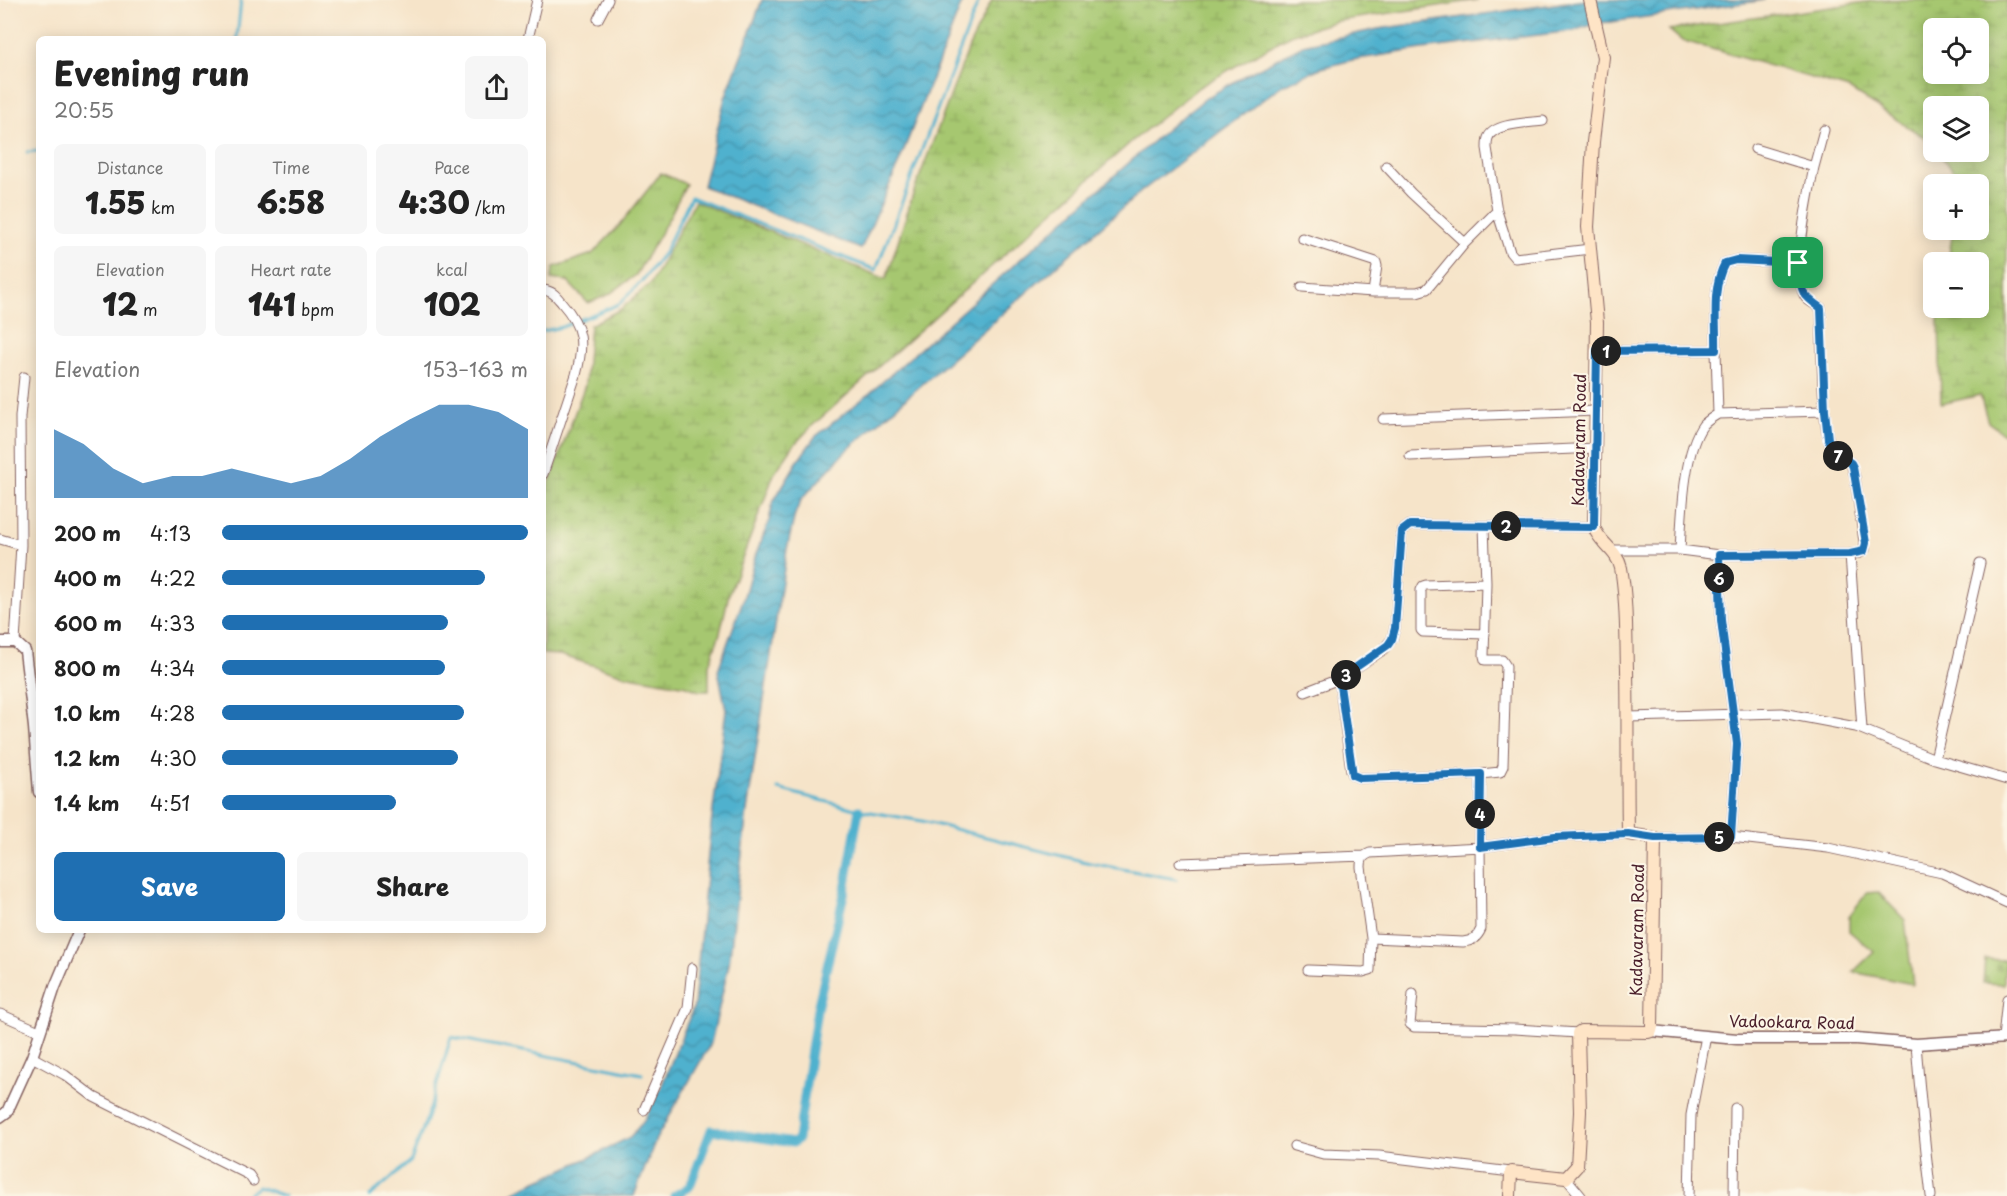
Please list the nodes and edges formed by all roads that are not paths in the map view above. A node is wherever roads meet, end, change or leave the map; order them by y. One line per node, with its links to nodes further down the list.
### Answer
1 (537, 0): 5 (street)
2 (608, 0): 4 (street)
3 (1590, 0): 14 (main road, Kadavaram Road)
4 (598, 19)
5 (529, 36)
6 (1543, 121): 11 (street)
7 (1824, 130): 10 (street)
8 (1755, 149): 10 (street)
9 (1386, 166): 13 (street)
10 (1814, 167): 15 (street)
11 (1497, 211): 13 (street); 14 (street)
12 (1302, 238): 18 (street)
13 (1465, 243): 18 (street)
14 (1590, 249): 20 (main road, Kadavaram Road)
15 (1798, 263): 19 (street); 23 (street)
16 (1302, 287): 18 (street)
17 (546, 291): 28 (street)
18 (1373, 292)
19 (1716, 350): 20 (street); 24 (street)
20 (1597, 351): 22 (main road, Kadavaram Road)
21 (24, 377): 32 (street)
22 (1596, 411): 25 (street); 26 (main road, Kadavaram Road)
23 (1825, 411): 24 (street); 35 (street)
24 (1718, 414): 34 (street)
25 (1383, 419)
26 (1596, 448): 27 (street); 30 (main road, Kadavaram Road)
27 (1410, 456)
28 (546, 465)
29 (1484, 526): 30 (street); 38 (street); 42 (street)
30 (1594, 527): 33 (main road, Kadavaram Road)
31 (0, 539): 32 (street)
32 (21, 545): 41 (street)
33 (1612, 550): 34 (street); 45 (main road, Kadavaram Road)
34 (1680, 550): 36 (street)
35 (1850, 554): 36 (street); 47 (street)
36 (1719, 555): 44 (street)
37 (1980, 563): 48 (street)
38 (1486, 583): 39 (street); 39 (street)
39 (1485, 634): 49 (street)
40 (0, 642): 41 (street)
41 (15, 642): 46 (street)
42 (1339, 679): 43 (street); 49 (street)
43 (1305, 692)
44 (1734, 713): 45 (street); 47 (street); 52 (street)
45 (1628, 717): 51 (main road, Kadavaram Road)
46 (36, 721)
47 (1862, 729): 48 (street)
48 (1935, 759): 50 (street)
49 (1481, 774): 54 (street)
50 (2007, 780)
51 (1628, 834): 53 (main road); 54 (street)
52 (1731, 837): 53 (street); 57 (street)
53 (1655, 838): 66 (main road, Kadavaram Road)
54 (1480, 847): 55 (street); 59 (street)
55 (1364, 856): 56 (street); 59 (street)
56 (1180, 863)
57 (2007, 903)
58 (78, 933): 65 (street)
59 (1371, 938): 61 (street)
60 (692, 968): 73 (street)
61 (1308, 970)
62 (1413, 994): 67 (street, Vadookara Road)
63 (2007, 999): 69 (street)
64 (0, 1014): 65 (street)
65 (39, 1031): 71 (street)
66 (1651, 1031): 67 (main road, Vadookara Road); 68 (street, Vadookara Road)
67 (1578, 1033): 77 (main road)
68 (1706, 1036): 70 (street, Vadookara Road); 81 (street)
69 (2005, 1038): 70 (street, Vadookara Road)
70 (1916, 1044): 83 (street)
71 (32, 1057): 74 (street); 78 (street)
72 (1735, 1108): 82 (street)
73 (644, 1110)
74 (0, 1117)
75 (1294, 1146): 76 (street)
76 (1511, 1172): 77 (main road); 79 (main road)
77 (1566, 1178): 80 (street)
78 (253, 1181)
79 (1510, 1196)
80 (1581, 1196)
81 (1689, 1196)
82 (1734, 1196)
83 (1931, 1196)

